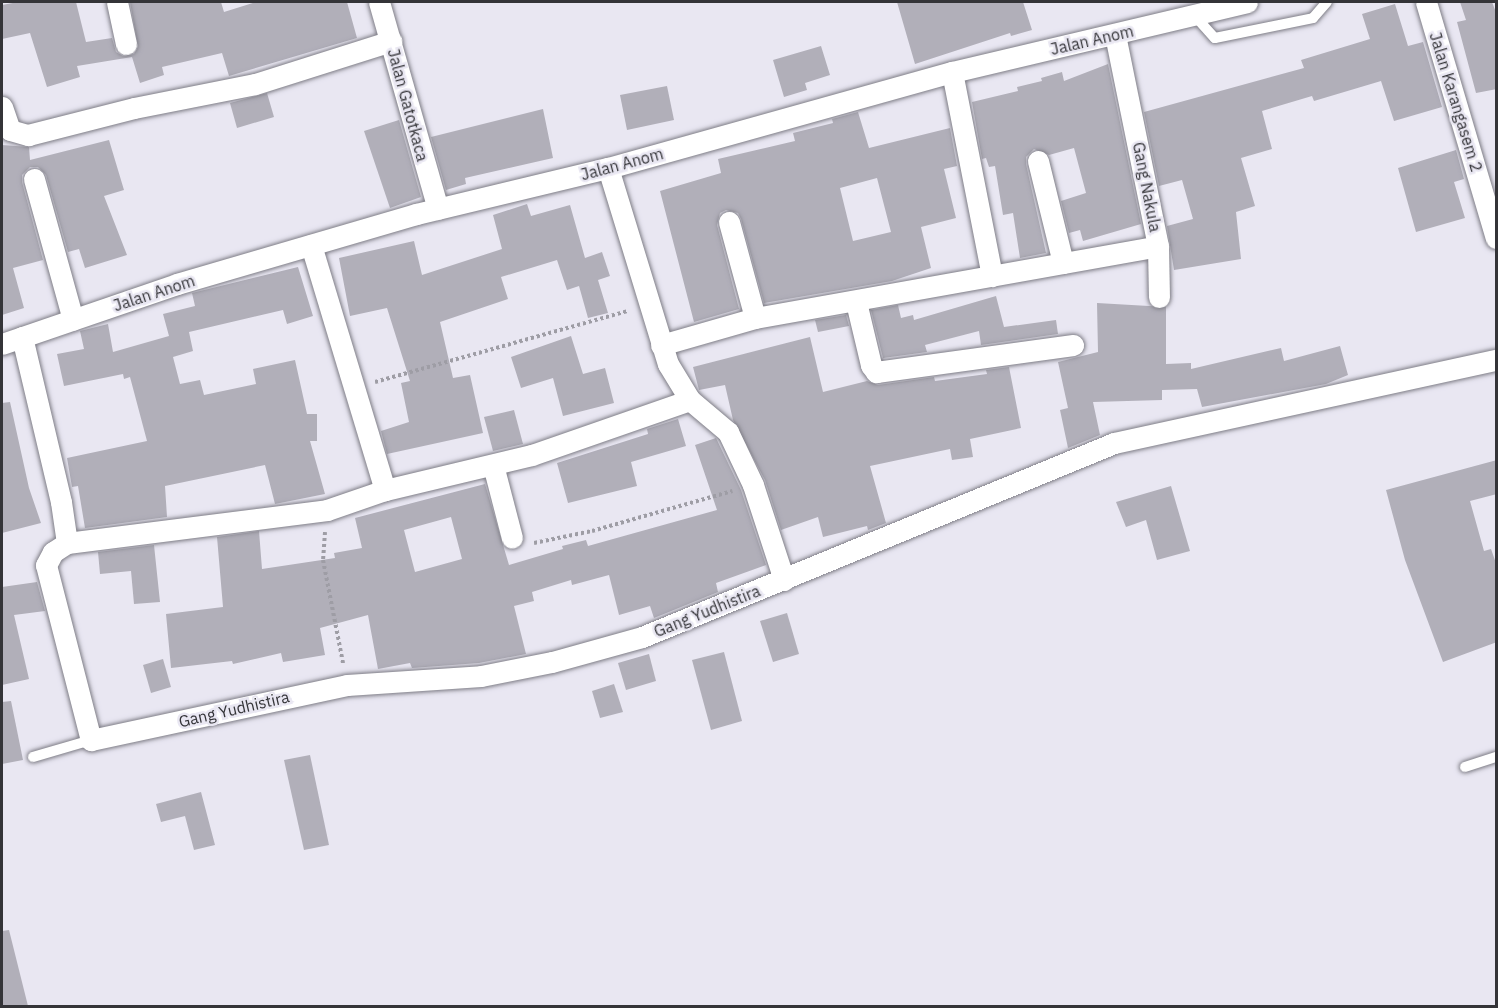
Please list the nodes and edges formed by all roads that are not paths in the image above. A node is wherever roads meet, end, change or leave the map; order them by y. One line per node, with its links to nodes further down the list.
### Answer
1 (117, 2): 9 (street)
2 (379, 2): 8 (street, Jalan Gatotkaca)
3 (1247, 2): 6 (street, Jalan Anom)
4 (1327, 2): 6 (lane)
5 (1426, 2): 17 (street, Jalan Karangasem 2)
6 (1194, 15): 7 (street, Jalan Anom)
7 (1115, 35): 10 (street, Jalan Anom); 19 (street, Gang Nakula)
8 (391, 41): 11 (street); 15 (street, Jalan Gatotkaca)
9 (126, 44)
10 (952, 72): 13 (street, Jalan Anom); 21 (street)
11 (3, 113)
12 (1038, 161): 20 (street)
13 (608, 168): 15 (street, Jalan Anom); 28 (street)
14 (34, 179): 25 (street)
15 (438, 208): 18 (street, Jalan Anom)
16 (729, 222): 24 (street)
17 (1497, 238)
18 (311, 245): 25 (street, Jalan Anom); 33 (street)
19 (1158, 246): 20 (street, Gang Nakula); 22 (street)
20 (1063, 263): 21 (street, Gang Nakula)
21 (992, 276): 23 (street, Gang Nakula)
22 (1159, 297)
23 (856, 302): 24 (street, Gang Nakula); 29 (street)
24 (755, 318): 28 (street, Gang Nakula)
25 (73, 320): 26 (street, Jalan Anom)
26 (22, 337): 27 (street, Jalan Anom); 35 (street)
27 (2, 344)
28 (660, 345): 31 (street)
29 (1073, 345)
30 (1497, 360): 36 (street, Gang Yudhistira)
31 (690, 400): 32 (street); 36 (street)
32 (493, 465): 33 (street); 34 (street)
33 (385, 490): 35 (street)
34 (512, 538)
35 (67, 543): 37 (street)
36 (784, 580): 37 (street, Gang Yudhistira)
37 (91, 740): 38 (lane)
38 (33, 757)
39 (1497, 757): 40 (lane)
40 (1465, 767)

